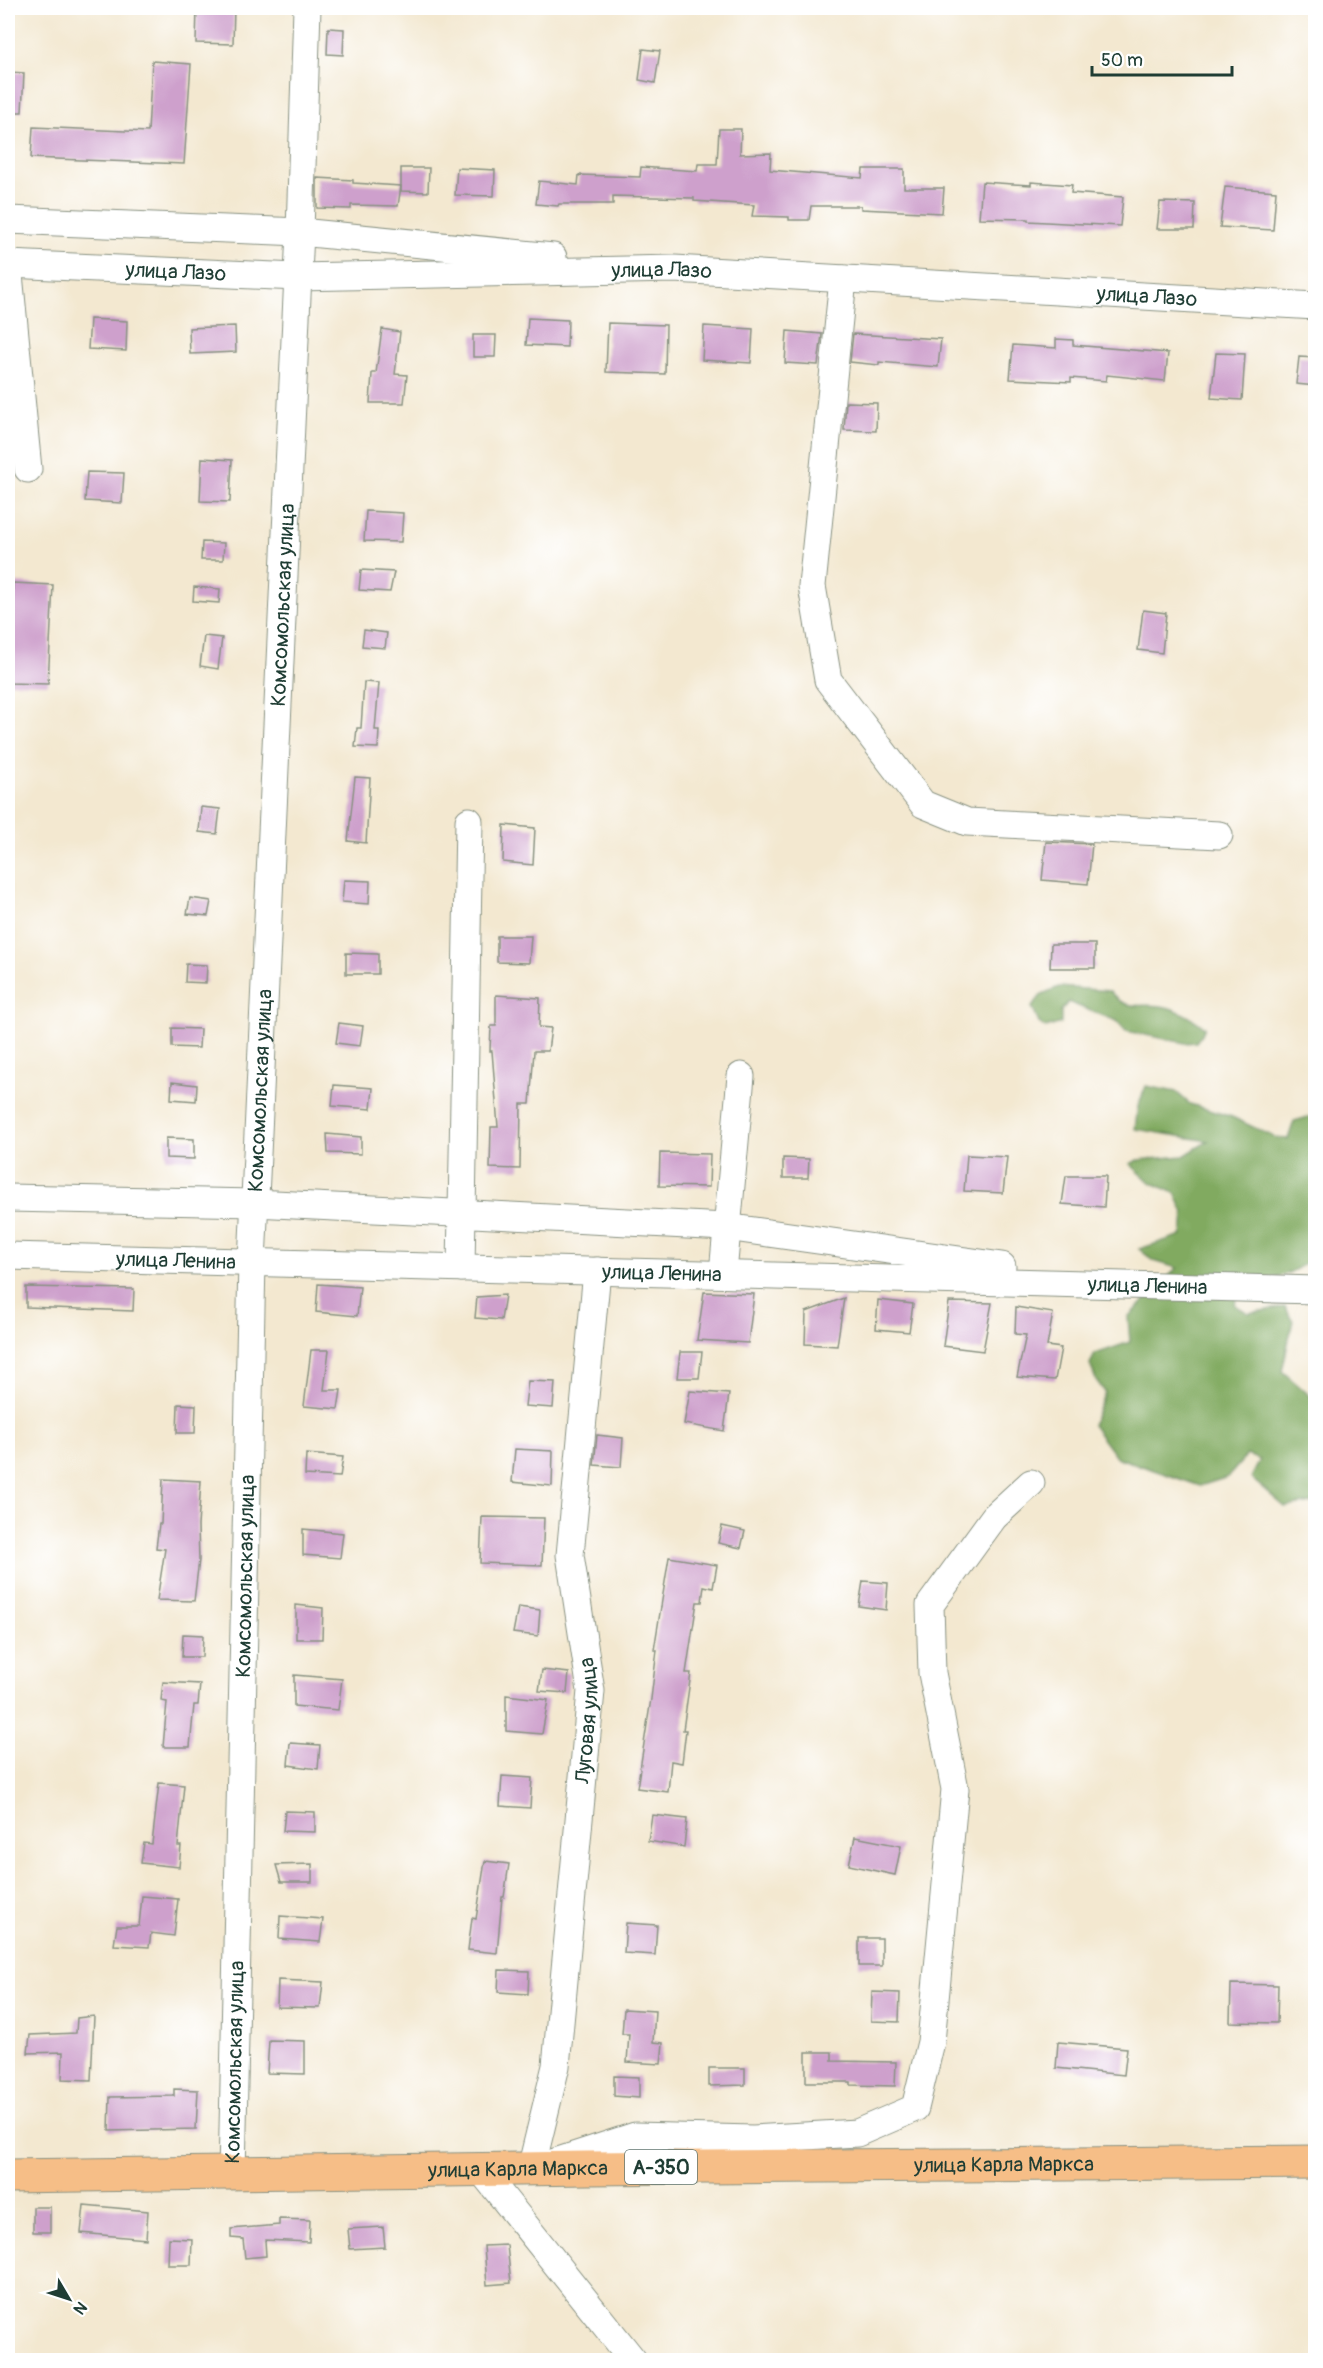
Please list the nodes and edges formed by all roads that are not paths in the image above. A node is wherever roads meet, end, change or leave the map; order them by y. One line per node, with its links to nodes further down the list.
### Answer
1 (307, 8): 3 (street, Комсомольская улица)
2 (8, 220): 3 (street)
3 (300, 232): 5 (street); 6 (street, Комсомольская улица)
4 (8, 264): 6 (street, улица Лазо); 9 (street)
5 (674, 269): 6 (street, улица Лазо); 7 (street, улица Лазо)
6 (298, 277): 14 (street, Комсомольская улица)
7 (843, 279): 8 (street, улица Лазо); 11 (street)
8 (1316, 306)
9 (28, 469)
10 (469, 821): 15 (street)
11 (1219, 835)
12 (741, 1076): 16 (street)
13 (8, 1198): 14 (street)
14 (255, 1203): 15 (street); 18 (street, Комсомольская улица)
15 (462, 1214): 16 (street); 19 (street)
16 (726, 1227): 21 (street); 22 (street)
17 (8, 1256): 18 (street, улица Ленина)
18 (252, 1262): 19 (street, улица Ленина); 28 (street, Комсомольская улица)
19 (461, 1268): 20 (street, улица Ленина)
20 (597, 1271): 21 (street, улица Ленина); 27 (street, Луговая улица)
21 (723, 1273): 22 (street, улица Ленина)
22 (1132, 1284): 23 (street, улица Ленина)
23 (1316, 1290)
24 (1031, 1483): 27 (street)
25 (1316, 2162): 27 (highway, улица Карла Маркса / А-350)
26 (480, 2169): 27 (highway, улица Карла Маркса / А-350); 28 (highway, улица Карла Маркса / А-350); 30 (street)
27 (531, 2169)
28 (232, 2174): 29 (highway, улица Карла Маркса / А-350)
29 (8, 2176)
30 (633, 2361)

